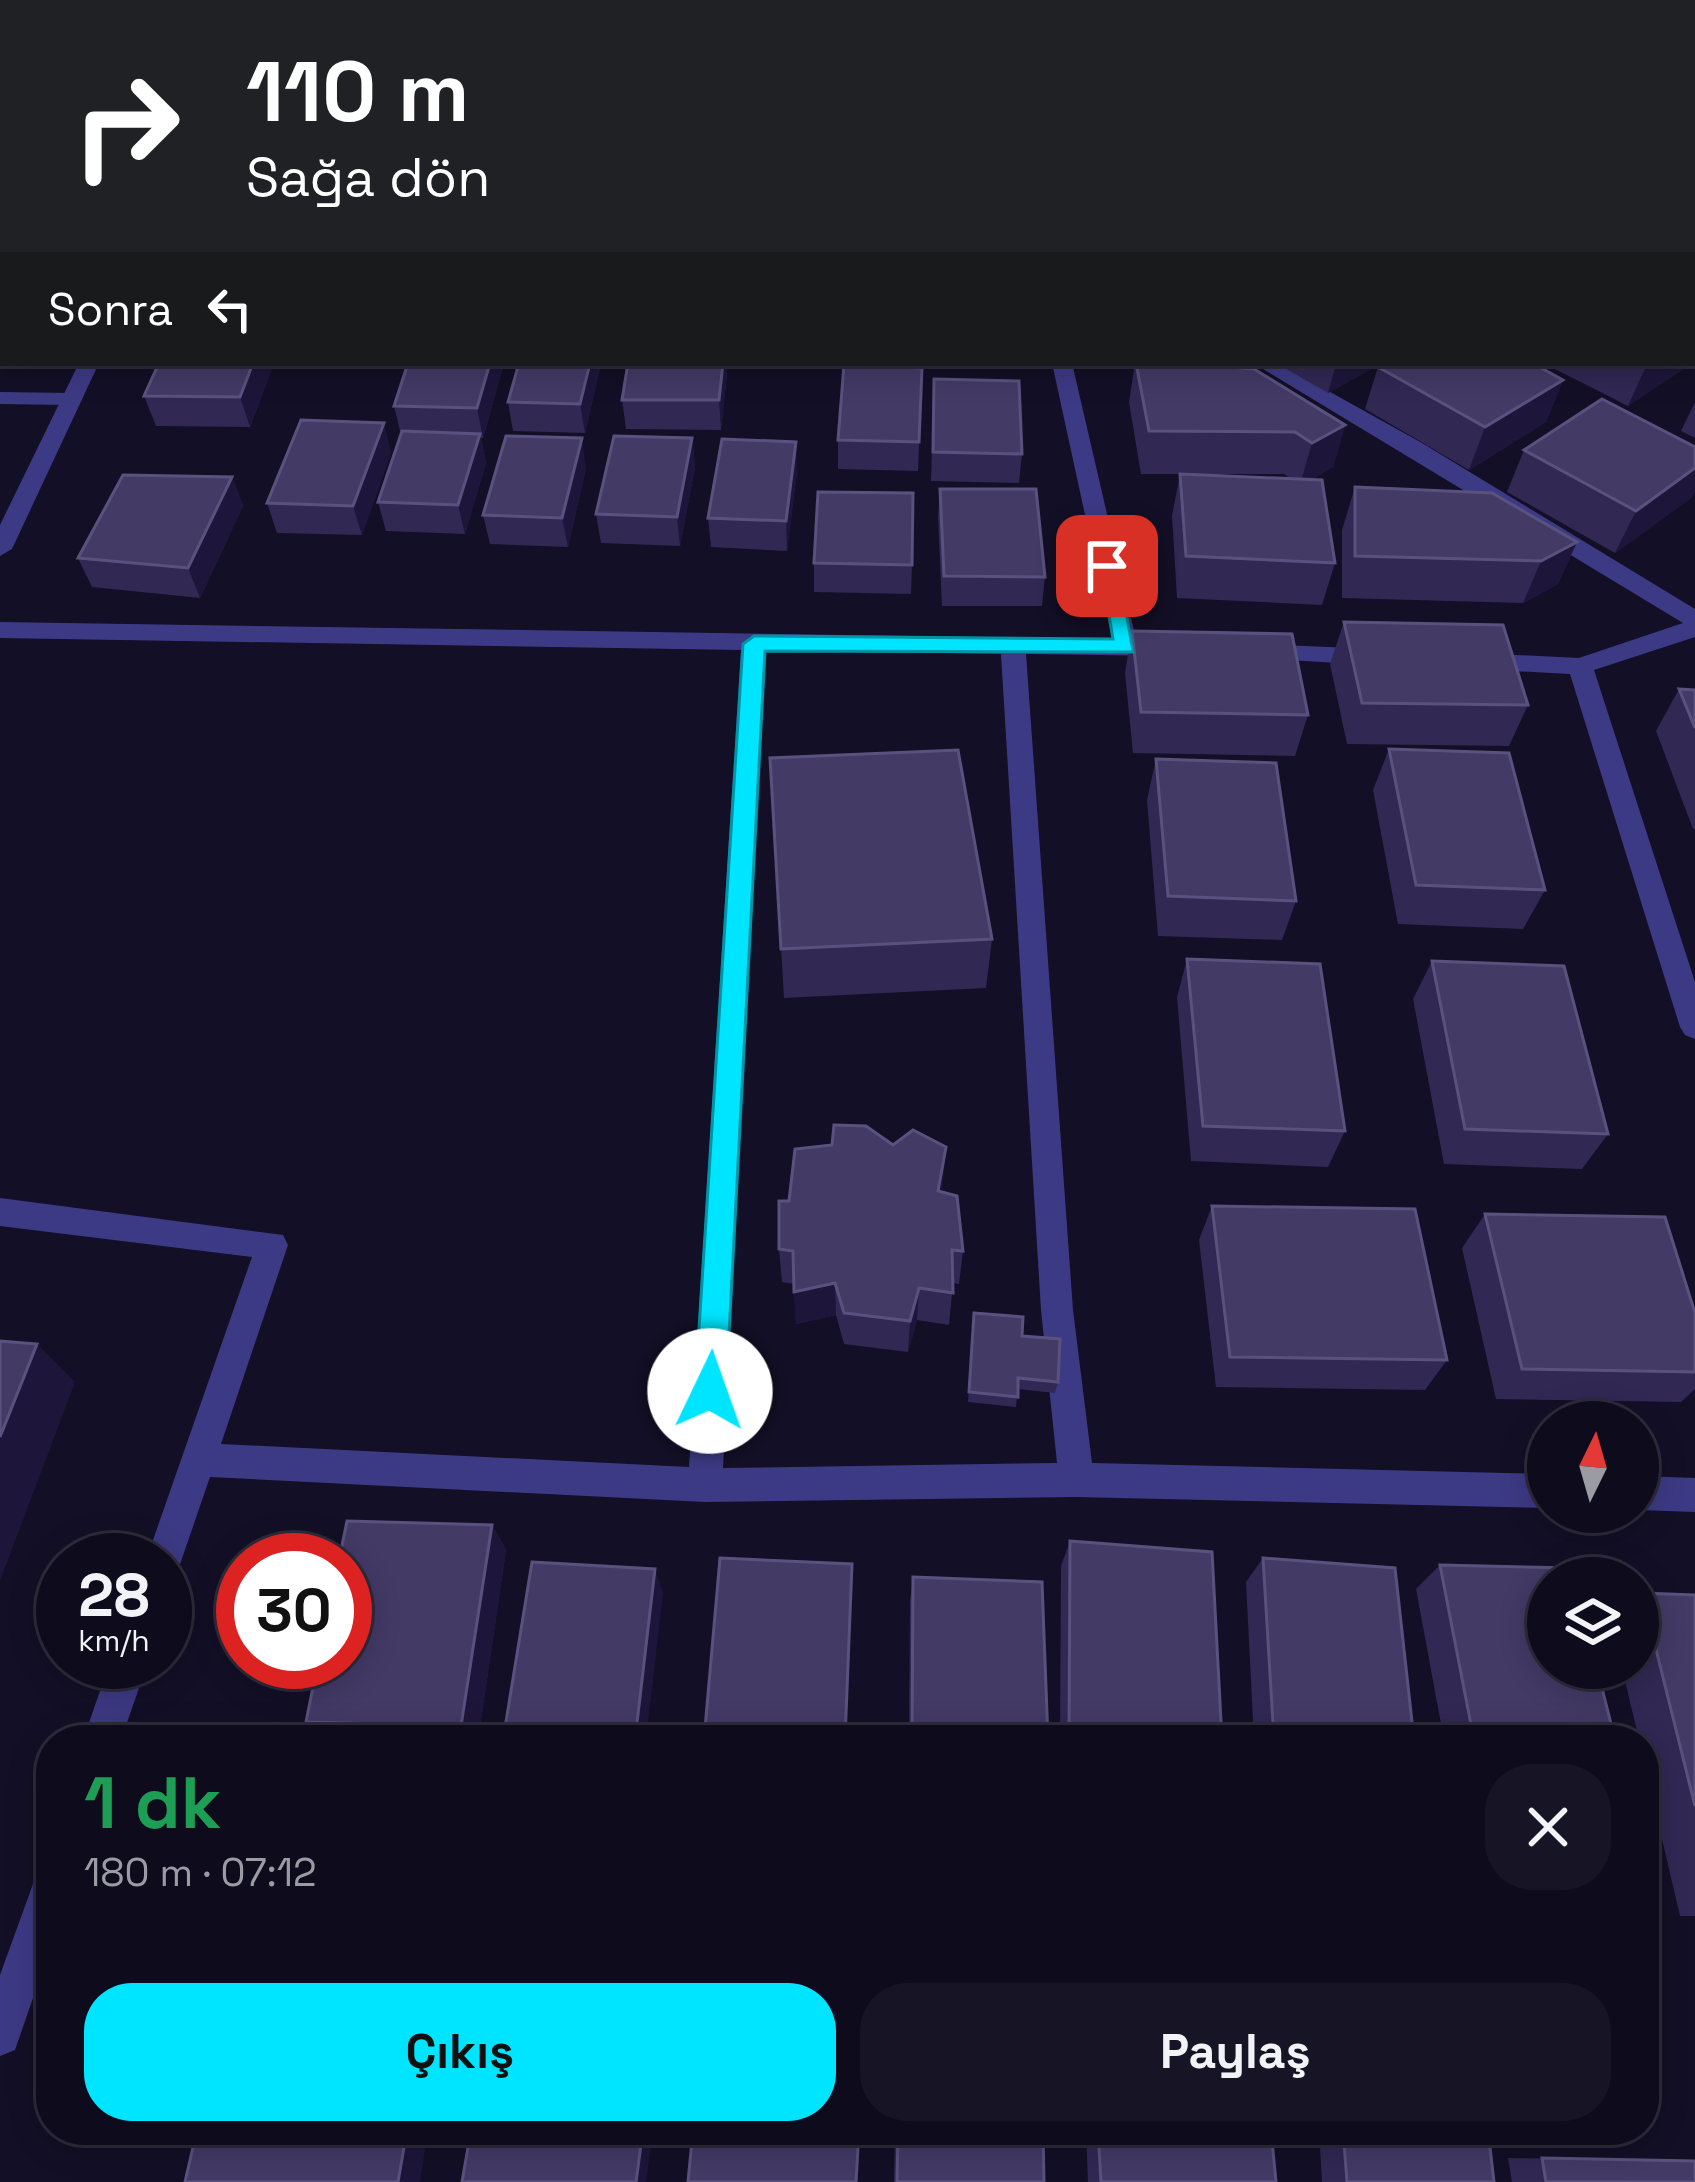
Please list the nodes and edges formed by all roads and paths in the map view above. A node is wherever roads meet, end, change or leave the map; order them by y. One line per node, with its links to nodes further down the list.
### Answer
1 (87, 366): 5 (street)
2 (1063, 366): 10 (street)
3 (1268, 366): 7 (street)
4 (0, 398): 5 (street)
5 (71, 399): 6 (street)
6 (0, 549)
7 (1695, 624): 16 (street)
8 (0, 630): 9 (street)
9 (754, 644): 11 (street); 21 (street)
10 (1126, 646): 11 (street); 12 (street)
11 (1013, 647): 20 (street)
12 (1197, 650)
13 (1245, 652): 14 (street)
14 (1412, 659)
15 (1460, 661): 16 (street)
16 (1580, 666): 17 (street)
17 (1695, 1027)
18 (0, 1212): 19 (street)
19 (198, 1460): 21 (street); 25 (street)
20 (1076, 1480): 21 (street); 22 (street)
21 (705, 1485)
22 (1527, 1491)
23 (1659, 1494): 24 (street)
24 (1695, 1495)
25 (173, 1533)
26 (120, 1689): 27 (street)
27 (107, 1725)
28 (36, 1931): 29 (street)
29 (0, 2035)

